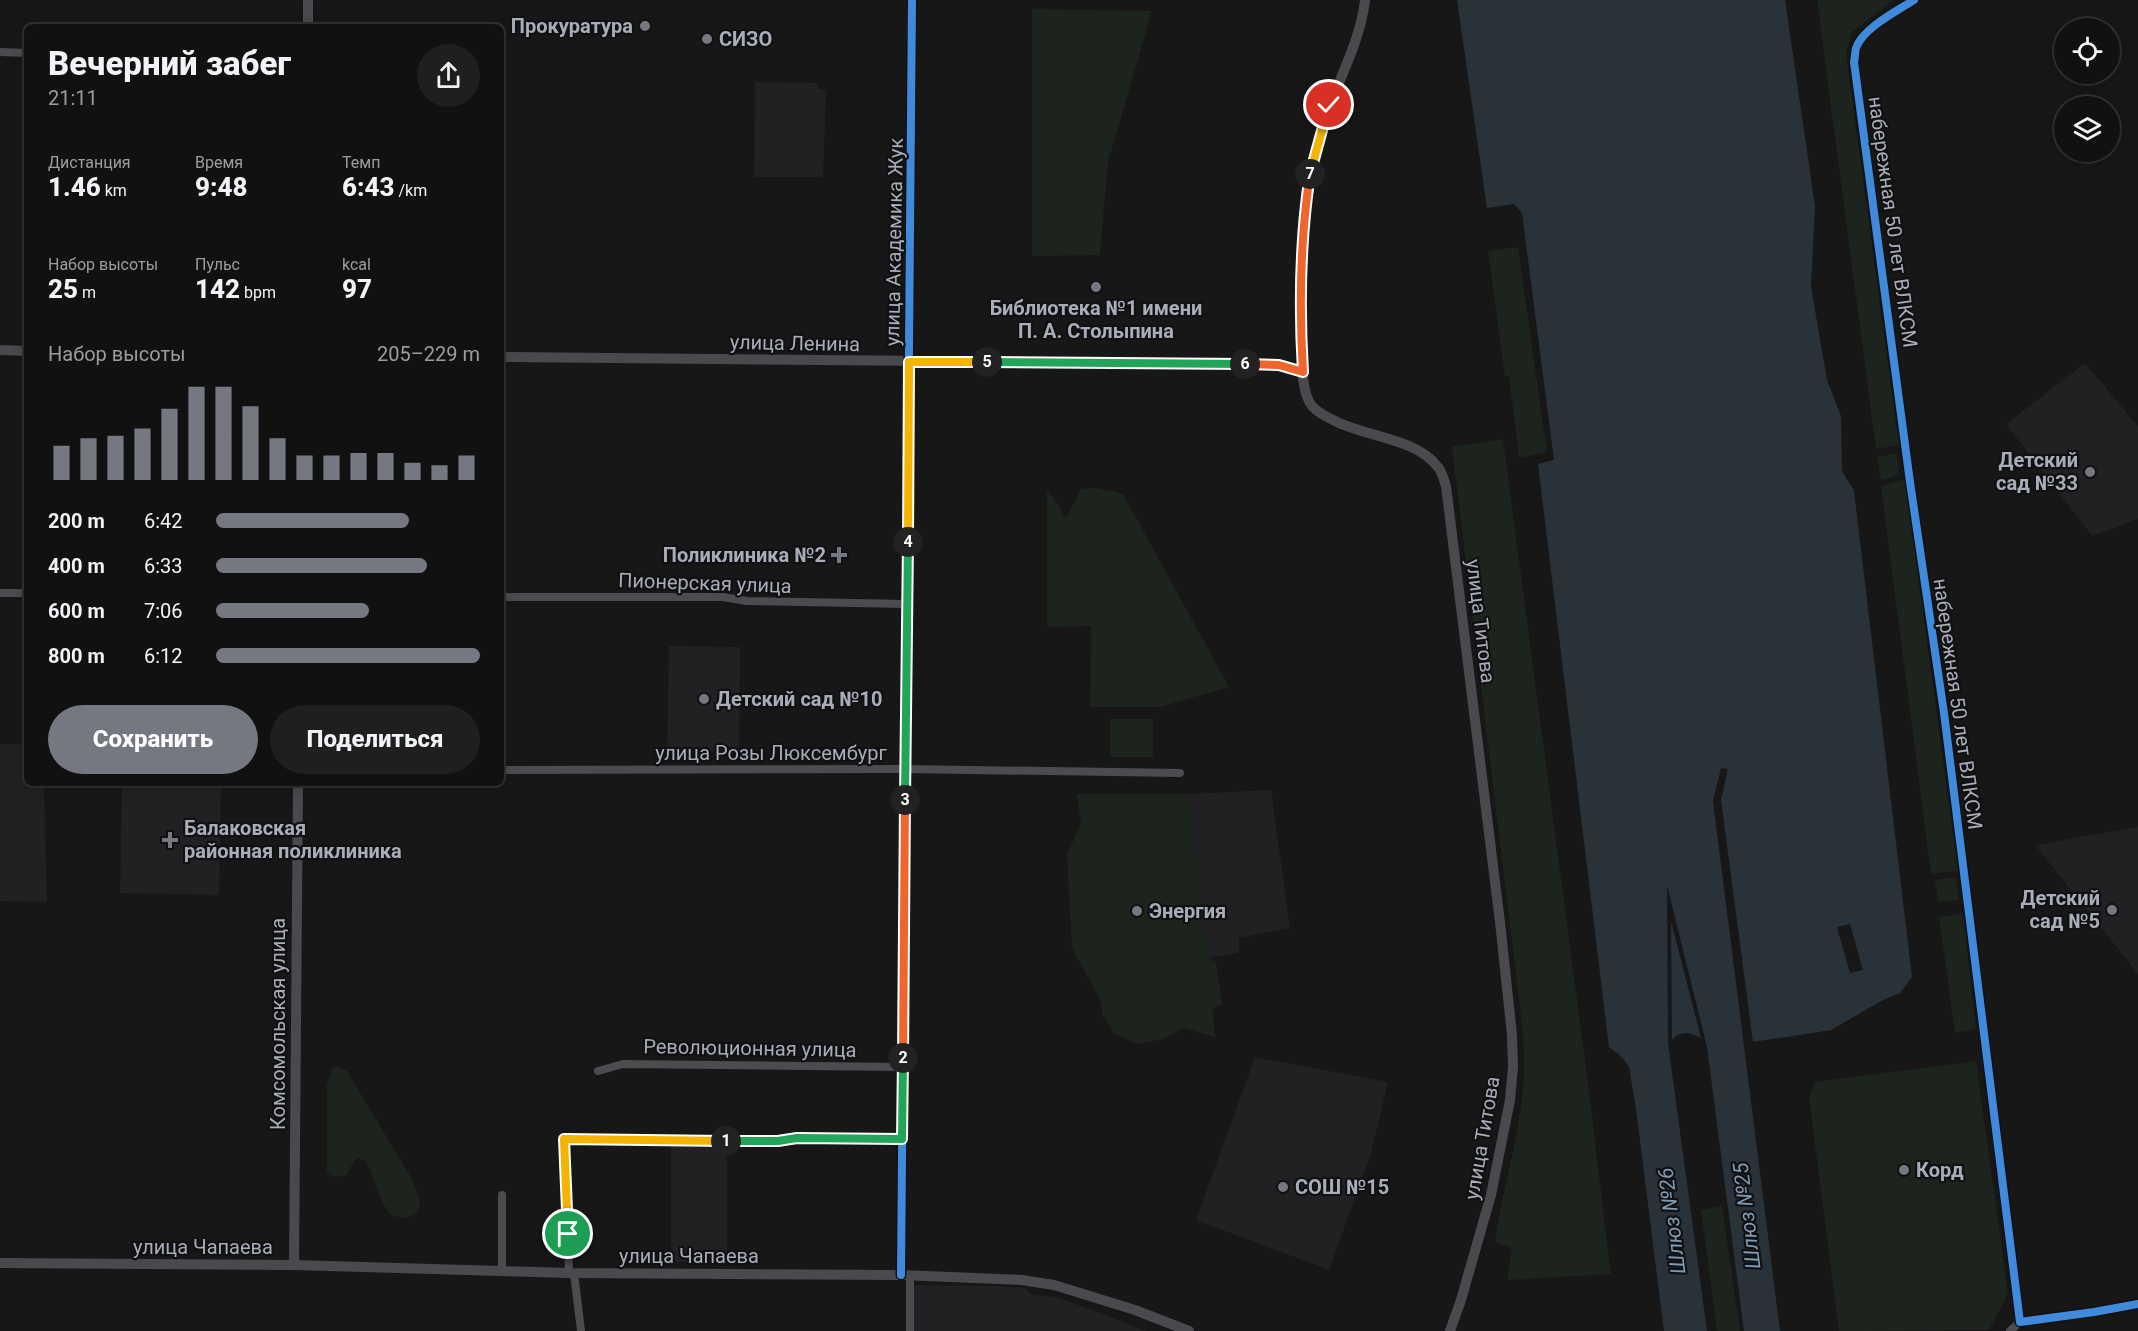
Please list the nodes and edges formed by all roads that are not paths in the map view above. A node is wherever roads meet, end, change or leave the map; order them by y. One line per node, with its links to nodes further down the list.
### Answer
1 (308, 0): 5 (street)
2 (912, 0): 11 (street, улица Академика Жук)
3 (1365, 0): 12 (street, улица Титова)
4 (1914, 0): 31 (street, набережная 50 лет ВЛКСМ)
5 (308, 24)
6 (0, 52): 7 (street)
7 (24, 53)
8 (0, 350): 9 (street)
9 (24, 351)
10 (504, 357): 11 (street, улица Ленина)
11 (909, 362): 12 (street, улица Ленина); 16 (street, улица Академика Жук)
12 (1303, 372): 35 (street, улица Титова)
13 (0, 592): 14 (street)
14 (24, 593)
15 (504, 597): 16 (street, Пионерская улица)
16 (907, 604): 17 (street, улица Академика Жук)
17 (906, 769): 18 (street, улица Розы Люксембург); 19 (street, улица Розы Люксембург); 21 (street, улица Академика Жук)
18 (505, 770)
19 (1180, 774)
20 (298, 786): 26 (street, Комсомольская улица)
21 (903, 1066): 22 (street, Революционная улица); 23 (street, улица Академика Жук)
22 (598, 1071)
23 (902, 1139): 28 (street); 29 (street, улица Академика Жук)
24 (502, 1195): 27 (street)
25 (0, 1263): 26 (street, улица Чапаева)
26 (294, 1265): 27 (street, улица Чапаева)
27 (502, 1271): 28 (street, улица Чапаева)
28 (572, 1273): 29 (street, улица Чапаева); 32 (street)
29 (905, 1276): 33 (street); 34 (street, улица Чапаева)
30 (2138, 1304): 31 (street)
31 (2020, 1322): 36 (street)
32 (581, 1331)
33 (910, 1331)
34 (1189, 1331)
35 (1450, 1331)
36 (2010, 1331)

